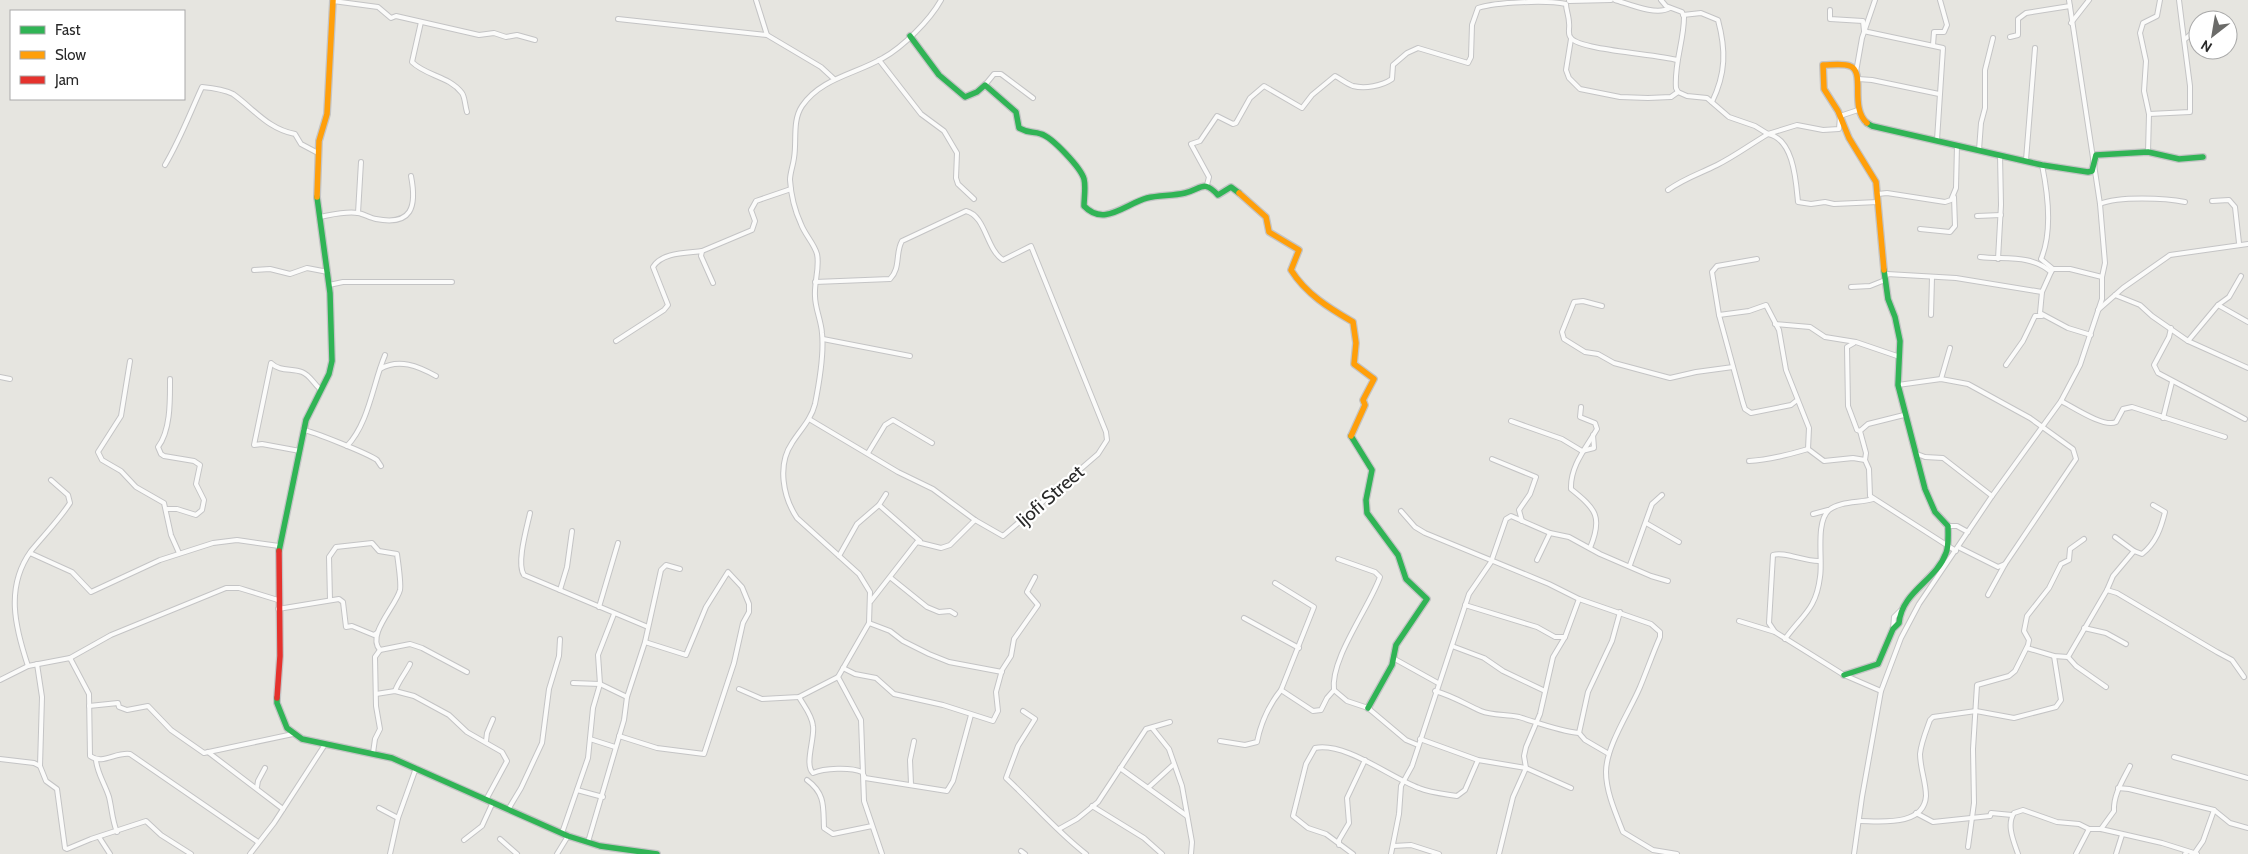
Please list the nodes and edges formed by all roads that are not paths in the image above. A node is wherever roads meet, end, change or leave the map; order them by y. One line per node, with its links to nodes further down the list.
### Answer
1 (756, 0): 21 (street)
2 (941, 0): 22 (street)
3 (1613, 0): 12 (street); 14 (street)
4 (1661, 0): 14 (street)
5 (1875, 0): 20 (street)
6 (1940, 0): 29 (street)
7 (2069, 0): 13 (street)
8 (2089, 0): 19 (street)
9 (2160, 0): 42 (street)
10 (2179, 0): 28 (street)
11 (333, 1): 18 (street); 48 (street)
12 (1568, 2): 26 (street); 58 (street)
13 (2070, 6): 19 (street); 23 (street)
14 (1670, 8): 16 (street)
15 (1830, 10): 20 (street)
16 (1683, 15): 32 (street); 39 (street)
17 (618, 19): 21 (street)
18 (421, 22): 27 (street); 41 (street)
19 (2071, 23): 56 (street)
20 (1864, 31): 29 (street); 33 (street)
21 (767, 36): 34 (street)
22 (910, 36): 31 (street); 35 (street)
23 (2010, 37)
24 (2188, 37): 28 (street)
25 (1993, 38): 47 (street)
26 (1571, 39): 32 (street); 36 (street)
27 (535, 40)
28 (2184, 40): 42 (street)
29 (1932, 46): 37 (street)
30 (2036, 48): 52 (street)
31 (879, 60): 34 (street); 63 (street)
32 (1676, 60): 36 (street)
33 (1857, 78): 37 (street); 40 (street); 43 (street)
34 (834, 79): 59 (street)
35 (985, 86): 38 (street); 58 (street)
36 (1678, 92): 39 (street)
37 (1939, 94): 45 (street)
38 (1033, 98)
39 (1712, 102): 44 (street)
40 (1858, 110): 43 (street); 45 (street)
41 (467, 112)
42 (2150, 114): 49 (street)
43 (1840, 116): 44 (street); 61 (street)
44 (1768, 134): 60 (street); 65 (street)
45 (1937, 140): 46 (street)
46 (1956, 145): 47 (street); 62 (street)
47 (1979, 150): 50 (street)
48 (318, 152): 54 (street); 70 (street)
49 (2148, 152): 51 (street); 56 (street)
50 (2000, 155): 52 (street); 69 (street)
51 (2203, 157)
52 (2026, 160): 55 (street)
53 (361, 162): 68 (street)
54 (165, 165)
55 (2042, 165): 56 (street); 80 (street)
56 (2094, 168): 67 (street)
57 (411, 176): 68 (street)
58 (1207, 185): 230 (street)
59 (791, 189): 75 (street); 87 (street)
60 (1668, 190)
61 (1878, 194): 62 (street); 65 (street)
62 (1954, 197): 72 (street)
63 (974, 199)
64 (2212, 201): 73 (street)
65 (1878, 202): 85 (street)
66 (2185, 202): 67 (street)
67 (2100, 204): 84 (street)
68 (358, 213): 70 (street)
69 (2001, 215): 71 (street); 78 (street)
70 (319, 216): 81 (street)
71 (1977, 216)
72 (1920, 229)
73 (2239, 243): 74 (street); 92 (street)
74 (2248, 244)
75 (702, 251): 88 (street); 108 (street)
76 (1980, 257): 78 (street)
77 (1757, 259): 97 (street)
78 (1998, 259): 80 (street)
79 (254, 270): 81 (street)
80 (2052, 270): 84 (street); 91 (street)
81 (328, 272): 89 (street)
82 (2241, 276): 93 (street)
83 (1932, 277): 85 (street); 91 (street); 98 (street)
84 (2102, 277): 96 (street)
85 (1885, 280): 90 (street); 114 (street)
86 (452, 282): 89 (street)
87 (815, 282): 107 (street); 164 (street, Ijofi Street)
88 (713, 283)
89 (329, 285): 127 (street)
90 (1851, 287)
91 (2042, 292): 95 (street)
92 (2115, 295): 96 (street); 103 (street)
93 (2218, 305): 101 (street); 109 (street)
94 (1602, 306): 117 (street)
95 (2039, 309): 99 (street); 100 (street)
96 (2097, 311): 105 (street)
97 (1719, 315): 102 (street); 117 (street)
98 (1931, 315)
99 (2035, 316): 100 (street); 116 (street)
100 (2042, 316): 105 (street)
101 (2248, 322)
102 (1775, 324): 110 (street); 128 (street)
103 (2171, 328): 104 (street); 106 (street)
104 (2176, 333): 106 (street); 109 (street)
105 (2091, 335): 129 (street)
106 (2169, 336): 125 (street)
107 (823, 339): 113 (street); 133 (street)
108 (616, 341)
109 (2188, 341): 118 (street)
110 (1856, 342): 114 (street); 138 (street)
111 (1950, 348): 124 (street)
112 (385, 355): 119 (street)
113 (910, 356)
114 (1900, 358): 126 (street)
115 (130, 361): 159 (street)
116 (2006, 365)
117 (1733, 367): 128 (street)
118 (2248, 368)
119 (380, 369): 120 (street); 142 (street)
120 (436, 376)
121 (0, 377): 122 (street)
122 (10, 378)
123 (170, 379): 159 (street)
124 (1941, 380): 126 (street); 136 (street)
125 (2172, 382): 132 (street); 134 (street)
126 (1898, 385): 131 (street)
127 (320, 389): 137 (street); 144 (street)
128 (1796, 400): 143 (street)
129 (2061, 401): 132 (street); 136 (street)
130 (1581, 407): 139 (street)
131 (1904, 415): 138 (street); 147 (street)
132 (2163, 418): 140 (street)
133 (809, 419): 146 (street, Ijofi Street); 183 (street)
134 (2245, 419)
135 (1511, 421): 145 (street)
136 (2040, 428): 155 (street); 188 (street)
137 (303, 430): 142 (street); 144 (street)
138 (1860, 431): 149 (street)
139 (1593, 435): 145 (street); 145 (street)
140 (2225, 437)
141 (932, 442): 146 (street)
142 (347, 446): 151 (street)
143 (1808, 449): 149 (street); 150 (street)
144 (300, 451): 177 (street)
145 (1582, 451): 178 (street)
146 (868, 453): 164 (street, Ijofi Street)
147 (1917, 454): 155 (street); 167 (street)
148 (1492, 459): 165 (street)
149 (1865, 460): 156 (street)
150 (1749, 461)
151 (381, 466)
152 (51, 480): 181 (street)
153 (886, 494): 157 (street)
154 (1662, 495): 166 (street)
155 (1992, 496): 169 (street)
156 (1873, 499): 160 (street); 176 (street)
157 (879, 505): 173 (street); 183 (street)
158 (2153, 505): 180 (street)
159 (167, 509): 182 (street)
160 (1828, 510): 163 (street); 186 (street)
161 (1401, 512): 187 (street)
162 (530, 514): 196 (street)
163 (1812, 514)
164 (975, 520): 173 (street)
165 (1522, 520): 170 (street); 187 (street)
166 (1646, 523): 174 (street); 189 (street)
167 (1948, 526): 169 (street); 176 (street)
168 (572, 531): 196 (street)
169 (1968, 532): 179 (street)
170 (1550, 533): 178 (street); 185 (street)
171 (2115, 537): 180 (street)
172 (2084, 539): 225 (street)
173 (920, 542): 193 (street)
174 (1679, 542)
175 (618, 543): 204 (street)
176 (1946, 545): 179 (street); 190 (street)
177 (279, 546): 182 (street); 200 (street)
178 (1590, 548): 189 (street)
179 (1957, 549): 188 (street); 190 (street)
180 (2134, 551): 197 (street)
181 (30, 553): 182 (street); 233 (street)
182 (179, 553)
183 (839, 556): 202 (street)
184 (1338, 559): 247 (street)
185 (1537, 560)
186 (1820, 561): 216 (street); 220 (street)
187 (1491, 562): 199 (street); 203 (street)
188 (2005, 564): 198 (street)
189 (1630, 565): 194 (street)
190 (1942, 567): 237 (street); 251 (street)
191 (680, 569): 213 (street)
192 (1036, 577): 236 (street)
193 (891, 578): 202 (street); 208 (street)
194 (1668, 581)
195 (1275, 583): 224 (street)
196 (560, 590): 204 (street)
197 (2107, 590): 212 (street); 238 (street)
198 (1988, 595)
199 (1579, 599): 206 (street); 218 (street)
200 (278, 600): 205 (street); 229 (street)
201 (330, 600): 205 (street); 217 (street); 217 (street)
202 (871, 601): 211 (street)
203 (1465, 605): 218 (street); 223 (street)
204 (599, 607): 207 (street)
205 (278, 610): 265 (street)
206 (1620, 612): 264 (street); 277 (street)
207 (614, 614): 213 (street); 243 (street)
208 (955, 614)
209 (1244, 618): 224 (street)
210 (1738, 621): 216 (street)
211 (869, 623): 234 (street); 236 (street)
212 (2087, 623): 214 (street); 215 (street)
213 (648, 627): 221 (street)
214 (2084, 628): 215 (street); 228 (street)
215 (2090, 628): 222 (street)
216 (1775, 632): 220 (street)
217 (377, 633): 226 (street)
218 (1565, 637): 250 (street)
219 (560, 639): 305 (street)
220 (1785, 639): 237 (street)
221 (645, 642): 254 (street); 266 (street)
222 (2126, 644)
223 (1452, 646): 241 (street); 250 (street)
224 (1299, 648): 246 (street)
225 (2027, 648): 227 (street); 258 (street)
226 (380, 650): 235 (street); 252 (street)
227 (2054, 656): 228 (street); 258 (street)
228 (2068, 657): 244 (street)
229 (70, 658): 231 (street); 255 (street)
230 (1393, 658): 241 (street); 256 (street)
231 (37, 664): 233 (street); 284 (street)
232 (410, 664): 248 (street)
233 (28, 666): 240 (street)
234 (843, 668): 239 (street); 259 (street)
235 (467, 672)
236 (1002, 672): 259 (street)
237 (1844, 675): 251 (street)
238 (2244, 676)
239 (838, 677): 253 (street); 290 (street)
240 (0, 680)
241 (1438, 682): 249 (street)
242 (573, 683): 243 (street)
243 (600, 684): 254 (street); 267 (street)
244 (2106, 687)
245 (739, 688): 253 (street)
246 (1281, 690): 247 (street); 271 (street)
247 (1334, 690): 256 (street)
248 (394, 691): 252 (street); 269 (street)
249 (1435, 691): 262 (street); 268 (street)
250 (1545, 691): 262 (street)
251 (1880, 691): 313 (street)
252 (376, 694): 276 (street)
253 (799, 697): 290 (street)
254 (627, 698): 266 (street)
255 (89, 706): 275 (street); 280 (street)
256 (1368, 708): 272 (street)
257 (1023, 711): 316 (street)
258 (1976, 711): 308 (street); 312 (street)
259 (971, 715): 294 (street)
260 (493, 719): 269 (street)
261 (1170, 722): 263 (street)
262 (1537, 722): 264 (street); 289 (street)
263 (1153, 729): 283 (street); 288 (street)
264 (1579, 733): 277 (street)
265 (293, 734): 273 (street); 275 (street)
266 (619, 736): 274 (street)
267 (590, 739): 274 (street); 299 (street)
268 (1420, 739): 272 (street); 282 (street)
269 (486, 741): 301 (street)
270 (914, 741): 294 (street)
271 (1220, 741)
272 (1418, 745): 293 (street)
273 (324, 746): 276 (street); 306 (street)
274 (615, 747): 300 (street)
275 (208, 752): 295 (street)
276 (373, 753): 287 (street)
277 (1609, 754): 347 (street)
278 (2174, 757): 291 (street)
279 (0, 759): 284 (street)
280 (96, 760): 319 (street); 326 (street)
281 (1364, 760): 293 (street); 328 (street); 328 (street)
282 (1478, 760): 289 (street); 293 (street)
283 (1173, 765): 296 (street); 310 (street)
284 (40, 766): 323 (street)
285 (2130, 766): 298 (street)
286 (265, 768): 295 (street)
287 (416, 768): 301 (street); 311 (street)
288 (1120, 768): 296 (street); 303 (street)
289 (1526, 768): 297 (street); 346 (street)
290 (865, 778): 294 (street); 314 (street)
291 (2248, 778)
292 (808, 780): 314 (street)
293 (1404, 782): 329 (street)
294 (911, 784)
295 (257, 787): 306 (street)
296 (1149, 787): 310 (street)
297 (1571, 788)
298 (2118, 788): 307 (street); 318 (street)
299 (577, 790): 300 (street); 320 (street)
300 (603, 797): 327 (street)
301 (487, 798): 302 (street)
302 (493, 802): 305 (street); 325 (street)
303 (1092, 806): 316 (street); 341 (street)
304 (379, 808): 311 (street)
305 (509, 808): 320 (street)
306 (283, 809): 326 (street)
307 (2214, 810): 315 (street); 331 (street)
308 (1916, 814): 312 (street); 313 (street)
309 (2012, 815): 312 (street); 317 (street); 349 (street)
310 (1187, 816): 342 (street)
311 (398, 818): 335 (street)
312 (1971, 819): 330 (street)
313 (1860, 821): 348 (street)
314 (872, 826): 339 (street)
315 (2248, 828)
316 (1060, 829): 340 (street)
317 (2089, 829): 318 (street); 350 (street)
318 (2101, 829): 321 (street)
319 (117, 832): 323 (street); 333 (street)
320 (562, 833): 322 (street)
321 (2122, 835): 331 (street); 351 (street)
322 (568, 836): 327 (street); 337 (street)
323 (99, 837): 332 (street)
324 (500, 839): 336 (street)
325 (464, 840)
326 (258, 842): 334 (street)
327 (588, 842): 338 (street)
328 (1340, 845): 343 (street)
329 (1393, 846): 344 (street); 345 (street)
330 (1968, 847)
331 (2195, 853)
332 (110, 854)
333 (191, 854)
334 (250, 854)
335 (390, 854)
336 (518, 854)
337 (557, 854)
338 (657, 854)
339 (882, 854)
340 (1086, 854)
341 (1162, 854)
342 (1191, 854)
343 (1353, 854)
344 (1391, 854)
345 (1439, 854)
346 (1499, 854)
347 (1677, 854)
348 (1854, 854)
349 (2018, 854)
350 (2076, 854)
351 (2116, 854)

